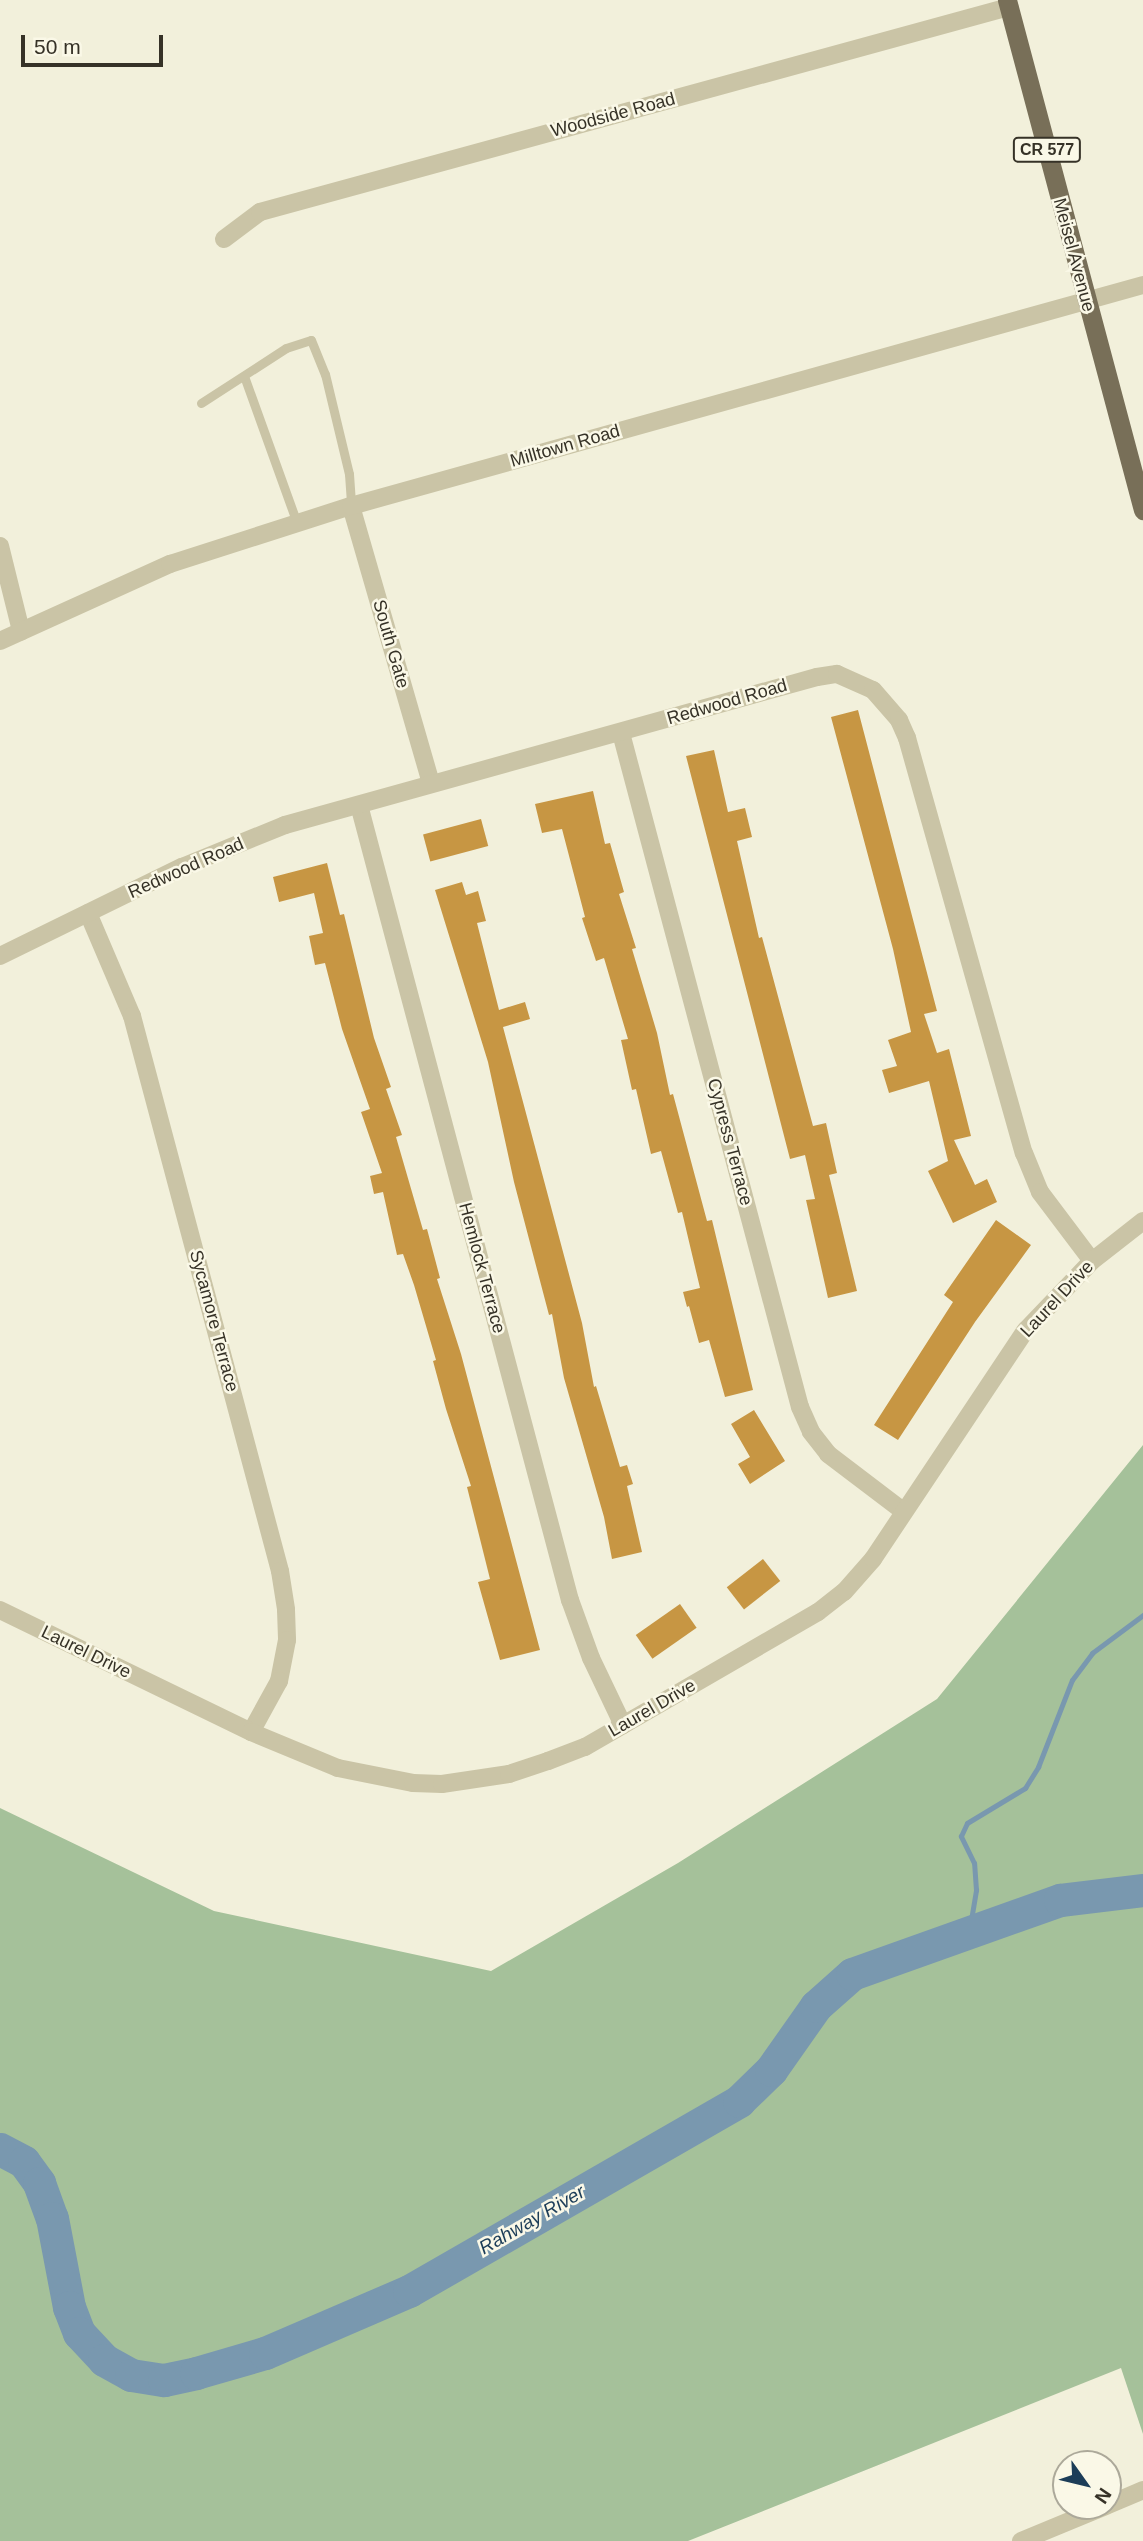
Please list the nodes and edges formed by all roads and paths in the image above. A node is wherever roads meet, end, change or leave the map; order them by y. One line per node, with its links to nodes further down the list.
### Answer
1 (1008, 4): 2 (street, Woodside Road); 4 (main road, Meisel Avenue / CR 577)
2 (224, 239)
3 (1143, 285): 4 (street, Milltown Road)
4 (1086, 301): 7 (street, Milltown Road); 8 (main road, Meisel Avenue / CR 577)
5 (244, 376): 6 (lane); 7 (lane); 9 (lane)
6 (201, 403)
7 (351, 506): 9 (street, Milltown Road); 14 (street, South Gate)
8 (1143, 510)
9 (298, 523): 11 (street, Milltown Road)
10 (0, 546): 11 (street)
11 (21, 631): 12 (street, Milltown Road)
12 (0, 642)
13 (621, 733): 14 (street, Redwood Road); 19 (street, Redwood Road); 20 (street, Cypress Terrace)
14 (431, 783): 15 (street, Redwood Road)
15 (359, 805): 16 (street, Redwood Road); 22 (street, Hemlock Terrace)
16 (88, 913): 17 (street, Redwood Road); 23 (street, Sycamore Terrace)
17 (0, 957)
18 (1143, 1221): 19 (street, Laurel Drive)
19 (1092, 1261): 20 (street, Laurel Drive)
20 (903, 1511): 22 (street, Laurel Drive)
21 (0, 1610): 23 (street, Laurel Drive)
22 (623, 1725): 23 (street, Laurel Drive)
23 (251, 1732)
24 (1143, 2490): 25 (street)
25 (1122, 2499)
26 (1082, 2520): 27 (street)
27 (1057, 2534): 28 (street)
28 (1021, 2541)

